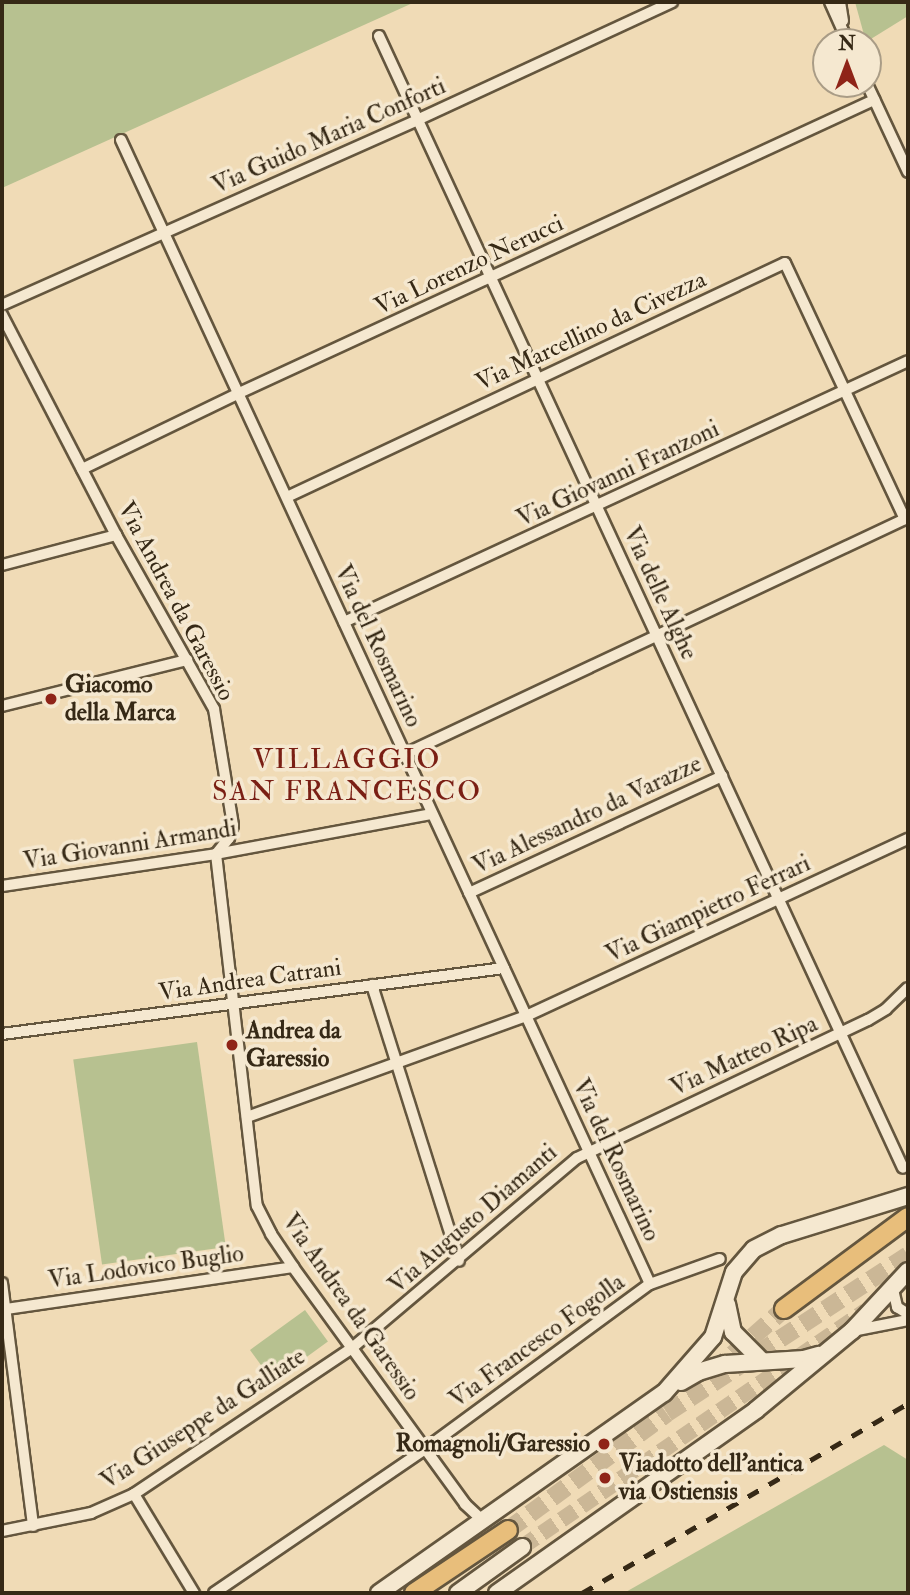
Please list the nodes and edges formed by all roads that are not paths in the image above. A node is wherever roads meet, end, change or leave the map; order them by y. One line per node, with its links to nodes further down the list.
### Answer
1 (672, 2): 8 (street, Via Guido Maria Conforti)
2 (830, 2): 4 (street)
3 (840, 2): 5 (street)
4 (842, 28)
5 (845, 28)
6 (379, 36): 8 (street, Via delle Alghe)
7 (874, 100): 10 (street); 12 (street, Via Lorenzo Nerucci)
8 (417, 120): 11 (street, Via Guido Maria Conforti); 12 (street, Via delle Alghe)
9 (121, 140): 11 (street, Via del Rosmarino)
10 (908, 172)
11 (164, 233): 13 (street, Via Guido Maria Conforti); 18 (street, Via del Rosmarino)
12 (490, 279): 16 (street, Via delle Alghe); 18 (street, Via Lorenzo Nerucci)
13 (2, 305)
14 (2, 315): 19 (street, Via Andrea da Garessio)
15 (908, 361): 17 (street, Via Giovanni Franzoni)
16 (538, 380): 17 (street, Via Marcellino da Civezza); 20 (street, Via Marcellino da Civezza); 21 (street, Via delle Alghe)
17 (844, 391): 21 (street, Via Giovanni Franzoni); 25 (street)
18 (237, 394): 19 (street, Via Lorenzo Nerucci); 20 (street, Via del Rosmarino)
19 (82, 469): 22 (street, Via Andrea da Garessio)
20 (287, 497): 24 (street, Via del Rosmarino)
21 (597, 507): 24 (street, Via Giovanni Franzoni); 25 (street, Via delle Alghe)
22 (116, 536): 23 (street); 26 (street, Via Andrea da Garessio)
23 (2, 565)
24 (344, 622): 28 (street, Via del Rosmarino)
25 (658, 636): 28 (street); 29 (street, Via delle Alghe)
26 (187, 660): 27 (street); 32 (street, Via Andrea da Garessio)
27 (2, 706)
28 (405, 754): 30 (street, Via del Rosmarino)
29 (722, 776): 34 (street, Via Alessandro da Varazze); 35 (street, Via delle Alghe)
30 (430, 814): 32 (street, Via Giovanni Armandi); 34 (street, Via del Rosmarino)
31 (908, 839): 35 (street, Via Giampietro Ferrari)
32 (216, 854): 33 (street, Via Giovanni Armandi); 39 (street, Via Andrea da Garessio)
33 (2, 886)
34 (469, 893): 36 (street, Via del Rosmarino)
35 (780, 899): 40 (street, Via Giampietro Ferrari); 42 (street, Via delle Alghe)
36 (504, 968): 37 (street, Via Andrea Catrani); 40 (street, Via del Rosmarino)
37 (372, 985): 39 (street, Via Andrea Catrani); 43 (street)
38 (908, 988): 42 (street, Via Matteo Ripa)
39 (232, 1004): 41 (street, Via Andrea Catrani); 44 (street, Via Andrea da Garessio)
40 (524, 1017): 43 (street, Via Giampietro Ferrari); 45 (street, Via del Rosmarino)
41 (2, 1034)
42 (840, 1034): 45 (street, Via Matteo Ripa); 46 (street, Via delle Alghe)
43 (397, 1063): 44 (street, Via Giampietro Ferrari); 50 (street)
44 (247, 1117): 51 (street, Via Andrea da Garessio)
45 (590, 1151): 50 (street, Via Augusto Diamanti); 54 (street, Via del Rosmarino)
46 (903, 1168)
47 (908, 1196): 56 (main road)
48 (908, 1217): 58 (main road)
49 (720, 1259): 54 (street, Via Francesco Fogolla)
50 (459, 1261): 62 (street, Via Augusto Diamanti)
51 (293, 1268): 57 (street, Via Lodovico Buglio); 62 (street, Via Andrea da Garessio)
52 (908, 1271): 55 (main road)
53 (2, 1283): 57 (street)
54 (650, 1284): 66 (street, Via Francesco Fogolla)
55 (892, 1285): 59 (street); 61 (main road)
56 (727, 1293): 64 (main road); 65 (main road)
57 (6, 1309): 69 (street)
58 (784, 1309)
59 (908, 1314)
60 (908, 1320): 61 (street)
61 (852, 1331): 63 (main road)
62 (352, 1348): 66 (street, Via Andrea da Garessio); 67 (street, Via Giuseppe da Galliate)
63 (826, 1353): 64 (main road); 78 (main road)
64 (760, 1359): 65 (main road)
65 (664, 1393): 68 (main road)
66 (425, 1449): 68 (street, Via Andrea da Garessio); 74 (street, Via Francesco Fogolla)
67 (134, 1494): 69 (street, Via Giuseppe da Galliate); 73 (street)
68 (482, 1520): 75 (main road)
69 (33, 1526): 71 (street, Via Giuseppe da Galliate)
70 (508, 1530): 76 (main road)
71 (2, 1531)
72 (522, 1547): 77 (main road)
73 (194, 1593)
74 (214, 1593)
75 (379, 1593)
76 (414, 1593)
77 (458, 1593)
78 (497, 1593)

